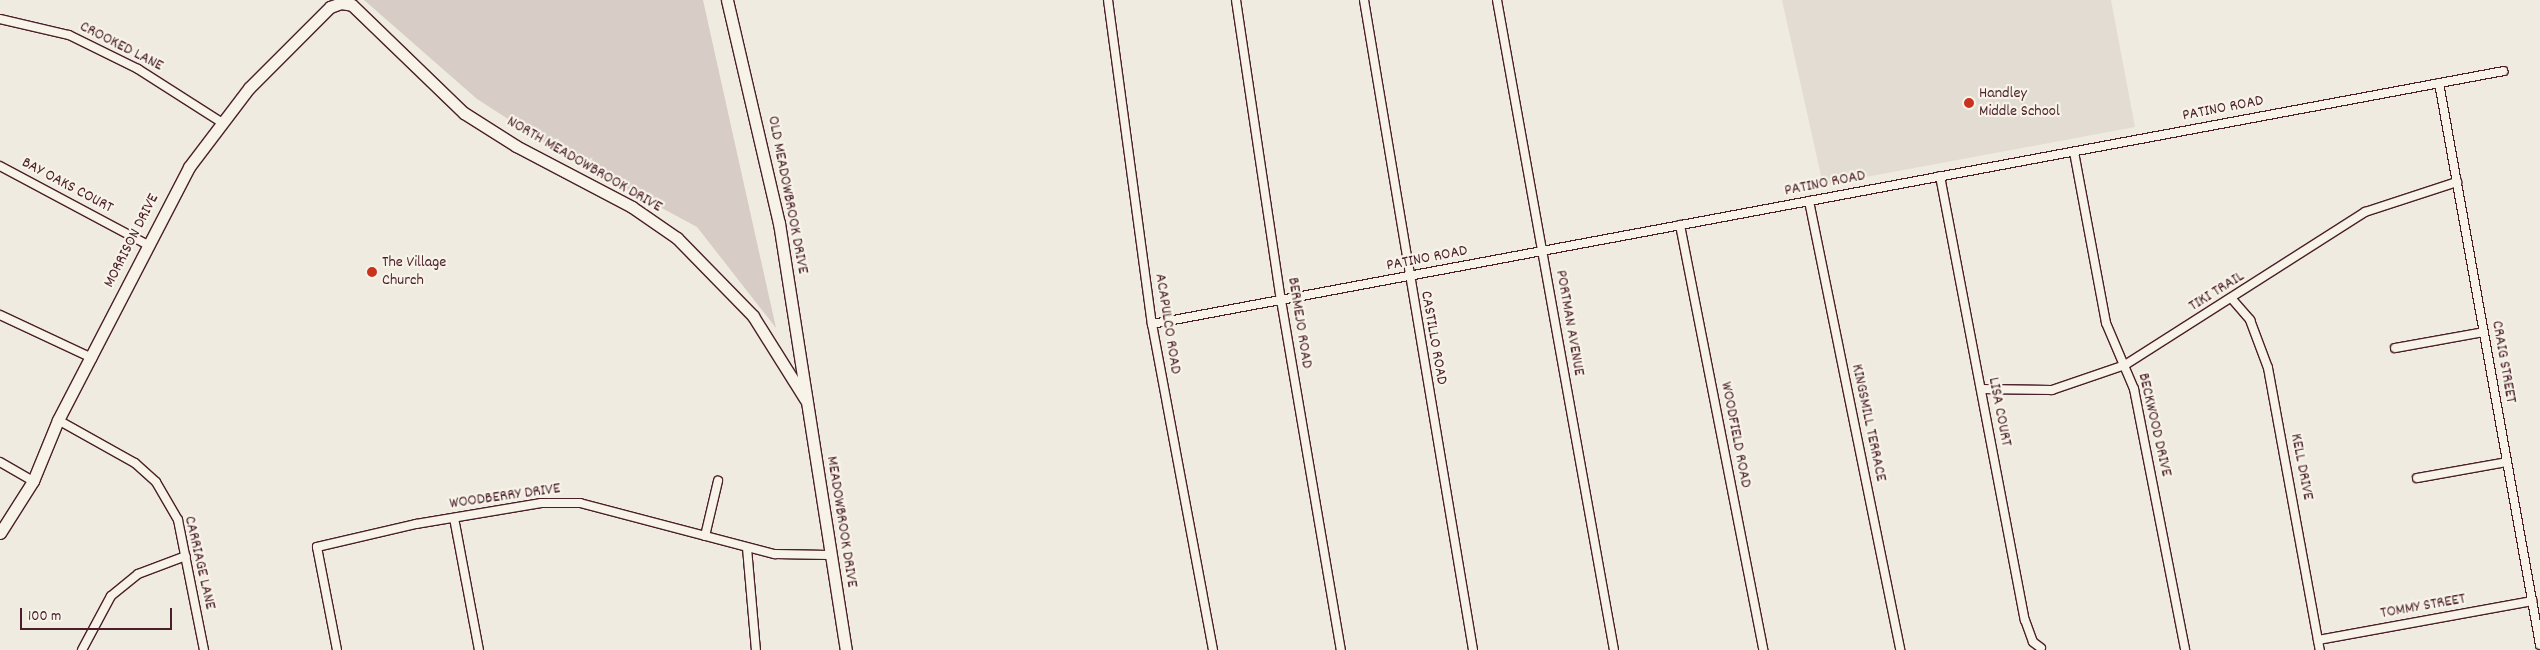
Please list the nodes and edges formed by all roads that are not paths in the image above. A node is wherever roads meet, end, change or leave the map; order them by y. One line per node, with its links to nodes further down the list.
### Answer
1 (727, 0): 29 (street, OLD MEADOWBROOK DRIVE)
2 (1108, 0): 23 (street, ACAPULCO ROAD)
3 (1236, 0): 21 (street, BERMEJO ROAD)
4 (1364, 0): 19 (street, CASTILLO ROAD)
5 (1497, 0): 18 (street, PORTMAN AVENUE)
6 (344, 3): 10 (street, MORRISON DRIVE); 29 (street, NORTH MEADOWBROOK DRIVE)
7 (0, 19): 10 (street, CROOKED LANE)
8 (2504, 71): 9 (street, PATINO ROAD)
9 (2439, 83): 11 (street, PATINO ROAD); 14 (street, CRAIG STREET)
10 (221, 122): 17 (street, MORRISON DRIVE)
11 (2074, 152): 13 (street, PATINO ROAD); 27 (street, BECKWOOD DRIVE)
12 (0, 166): 17 (street, BAY OAKS COURT)
13 (1940, 176): 15 (street, PATINO ROAD); 28 (street, LISA COURT)
14 (2457, 182): 20 (street, TIKI TRAIL); 24 (street, CRAIG STREET)
15 (1809, 201): 16 (street, PATINO ROAD); 57 (street, KINGSMILL TERRACE)
16 (1680, 225): 18 (street, PATINO ROAD); 56 (street, WOODFIELD ROAD)
17 (148, 245): 26 (street, MORRISON DRIVE)
18 (1542, 251): 19 (street, PATINO ROAD); 55 (street, PORTMAN AVENUE)
19 (1408, 276): 21 (street, PATINO ROAD); 54 (street, CASTILLO ROAD)
20 (2232, 299): 27 (street, TIKI TRAIL); 43 (street, KELL DRIVE)
21 (1281, 300): 23 (street, PATINO ROAD); 53 (street, BERMEJO ROAD)
22 (0, 315): 26 (street)
23 (1152, 324): 52 (street, ACAPULCO ROAD)
24 (2484, 332): 25 (street); 32 (street, CRAIG STREET)
25 (2395, 348)
26 (92, 358): 30 (street, MORRISON DRIVE)
27 (2125, 365): 28 (street, TIKI TRAIL); 58 (street, BECKWOOD DRIVE)
28 (1981, 389): 45 (street, LISA COURT)
29 (805, 399): 40 (street, MEADOWBROOK DRIVE)
30 (58, 420): 34 (street, MORRISON DRIVE); 41 (street, CARRIAGE LANE)
31 (0, 462): 34 (street)
32 (2507, 462): 33 (street); 42 (street, CRAIG STREET)
33 (2417, 478)
34 (33, 481): 37 (street, MORRISON DRIVE)
35 (718, 481): 38 (street)
36 (454, 518): 38 (street, WOODBERRY DRIVE); 48 (street, WOODBERRY DRIVE); 49 (street)
37 (0, 533)
38 (705, 536): 39 (street, WOODBERRY DRIVE)
39 (747, 548): 40 (street, WOODBERRY DRIVE); 50 (street)
40 (829, 555): 51 (street, MEADOWBROOK DRIVE)
41 (186, 556): 46 (street); 47 (street, CARRIAGE LANE)
42 (2532, 601): 43 (street, TOMMY STREET); 44 (street, CRAIG STREET)
43 (2318, 640): 59 (street, KELL DRIVE)
44 (2540, 645)
45 (2041, 648)
46 (82, 650)
47 (204, 650)
48 (337, 650)
49 (479, 650)
50 (756, 650)
51 (846, 650)
52 (1213, 650)
53 (1341, 650)
54 (1473, 650)
55 (1614, 650)
56 (1763, 650)
57 (1900, 650)
58 (2185, 650)
59 (2320, 650)

